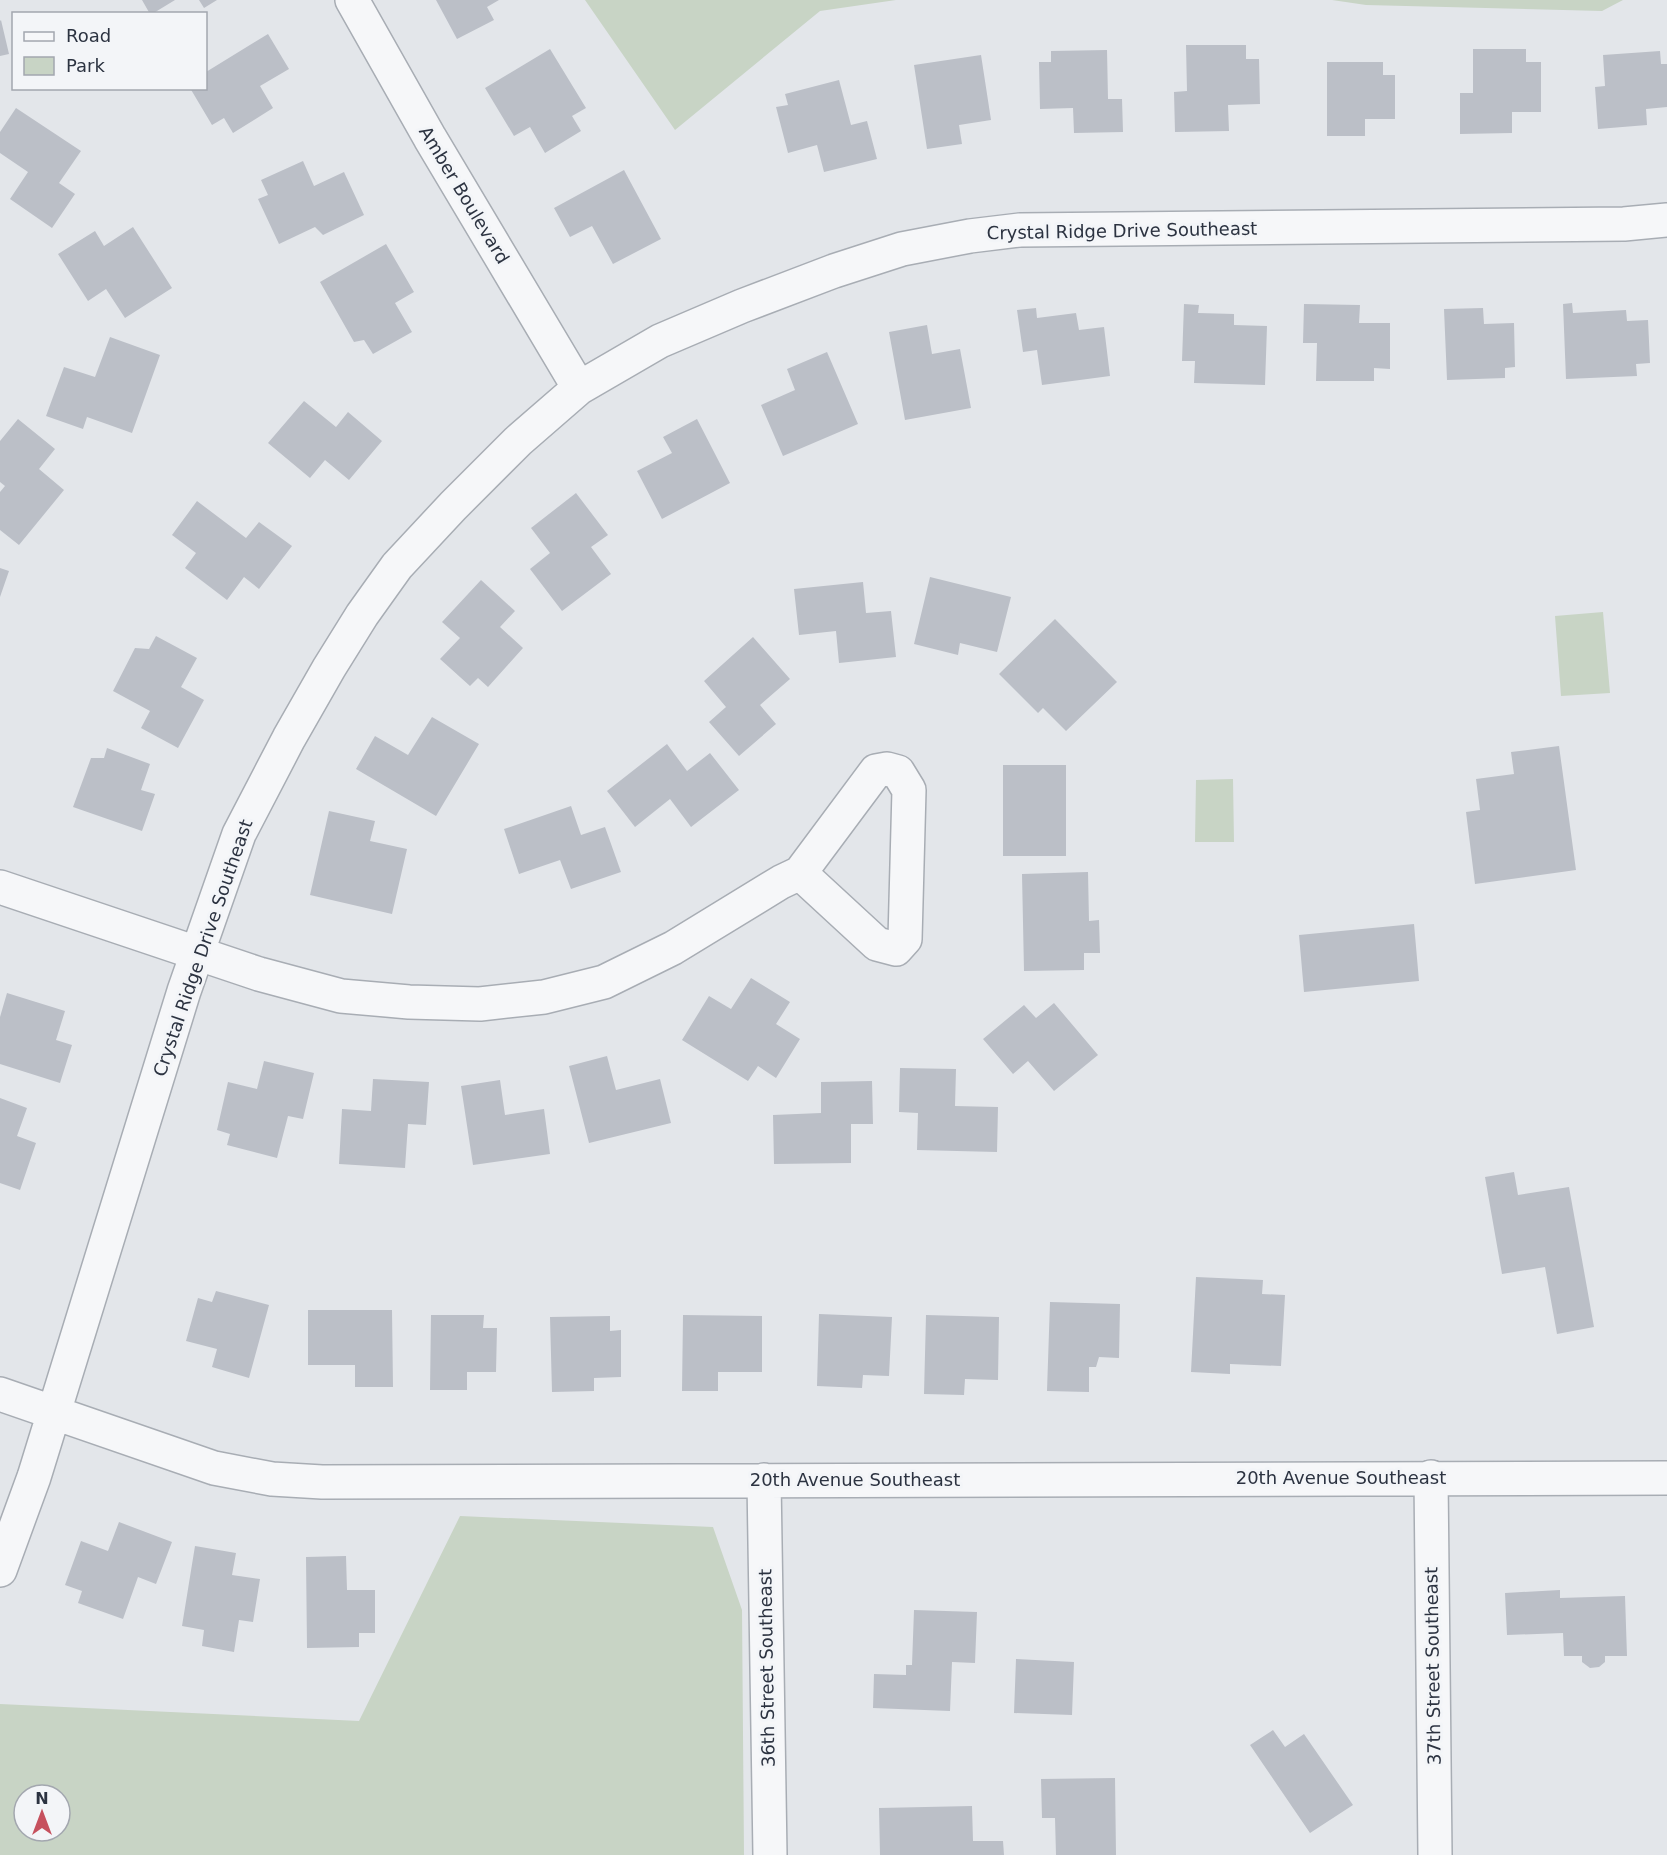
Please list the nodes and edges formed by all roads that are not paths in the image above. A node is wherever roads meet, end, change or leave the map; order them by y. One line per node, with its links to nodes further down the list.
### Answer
1 (352, 0): 3 (street, Amber Boulevard)
2 (1667, 220): 3 (street, Crystal Ridge Drive Southeast)
3 (579, 388): 6 (street, Crystal Ridge Drive Southeast)
4 (800, 873): 4 (street); 6 (street)
5 (0, 887): 6 (street)
6 (197, 953): 8 (street, Crystal Ridge Drive Southeast)
7 (0, 1394): 8 (street, 20th Avenue Southeast)
8 (54, 1412): 11 (street, 20th Avenue Southeast); 12 (street, Crystal Ridge Drive Southeast)
9 (1431, 1477): 10 (street, 20th Avenue Southeast); 11 (street, 20th Avenue Southeast); 14 (street, 37th Street Southeast)
10 (1667, 1478)
11 (764, 1480): 13 (street, 36th Street Southeast)
12 (0, 1570)
13 (770, 1855)
14 (1436, 1855)

